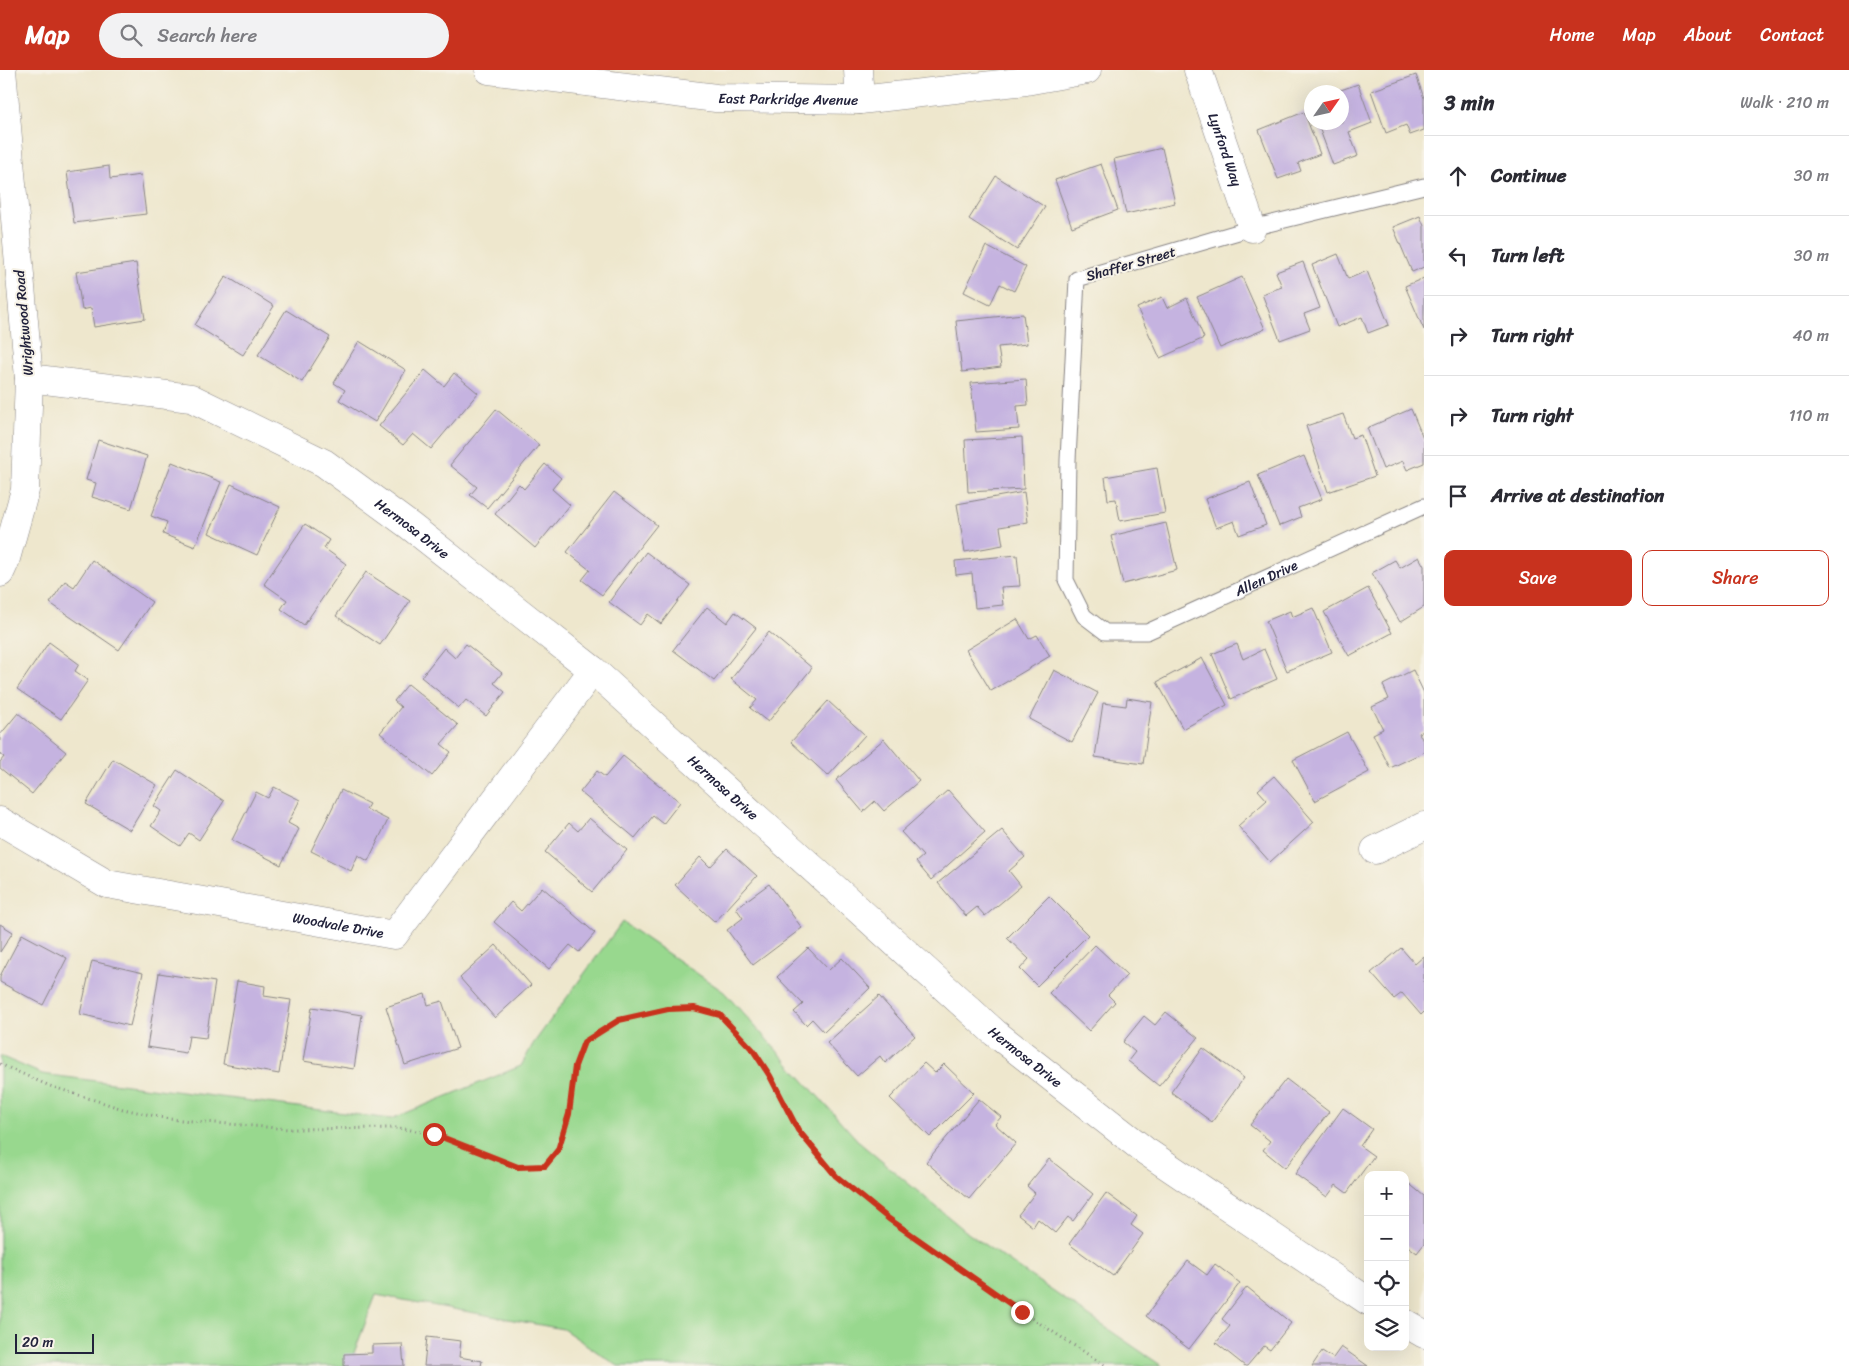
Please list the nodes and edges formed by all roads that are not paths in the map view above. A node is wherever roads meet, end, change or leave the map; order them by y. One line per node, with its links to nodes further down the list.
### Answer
1 (2, 70): 9 (street, Wrightwood Road)
2 (490, 70): 6 (street, East Parkridge Avenue)
3 (858, 70): 6 (street)
4 (1087, 70): 6 (street, East Parkridge Avenue)
5 (1198, 70): 8 (street, Lynford Way)
6 (860, 100)
7 (1424, 186): 8 (lane, Shaffer Street)
8 (1252, 228): 12 (lane, Shaffer Street)
9 (30, 378): 11 (street, Wrightwood Road); 13 (street, Hermosa Drive)
10 (1424, 506): 12 (lane, Allen Drive)
11 (0, 572)
12 (1105, 632)
13 (593, 670): 14 (street, Woodvale Drive); 17 (street, Hermosa Drive)
14 (0, 821)
15 (1424, 826): 16 (street)
16 (1375, 850)
17 (1364, 1298)
18 (1409, 1325): 19 (street)
19 (1424, 1334)

